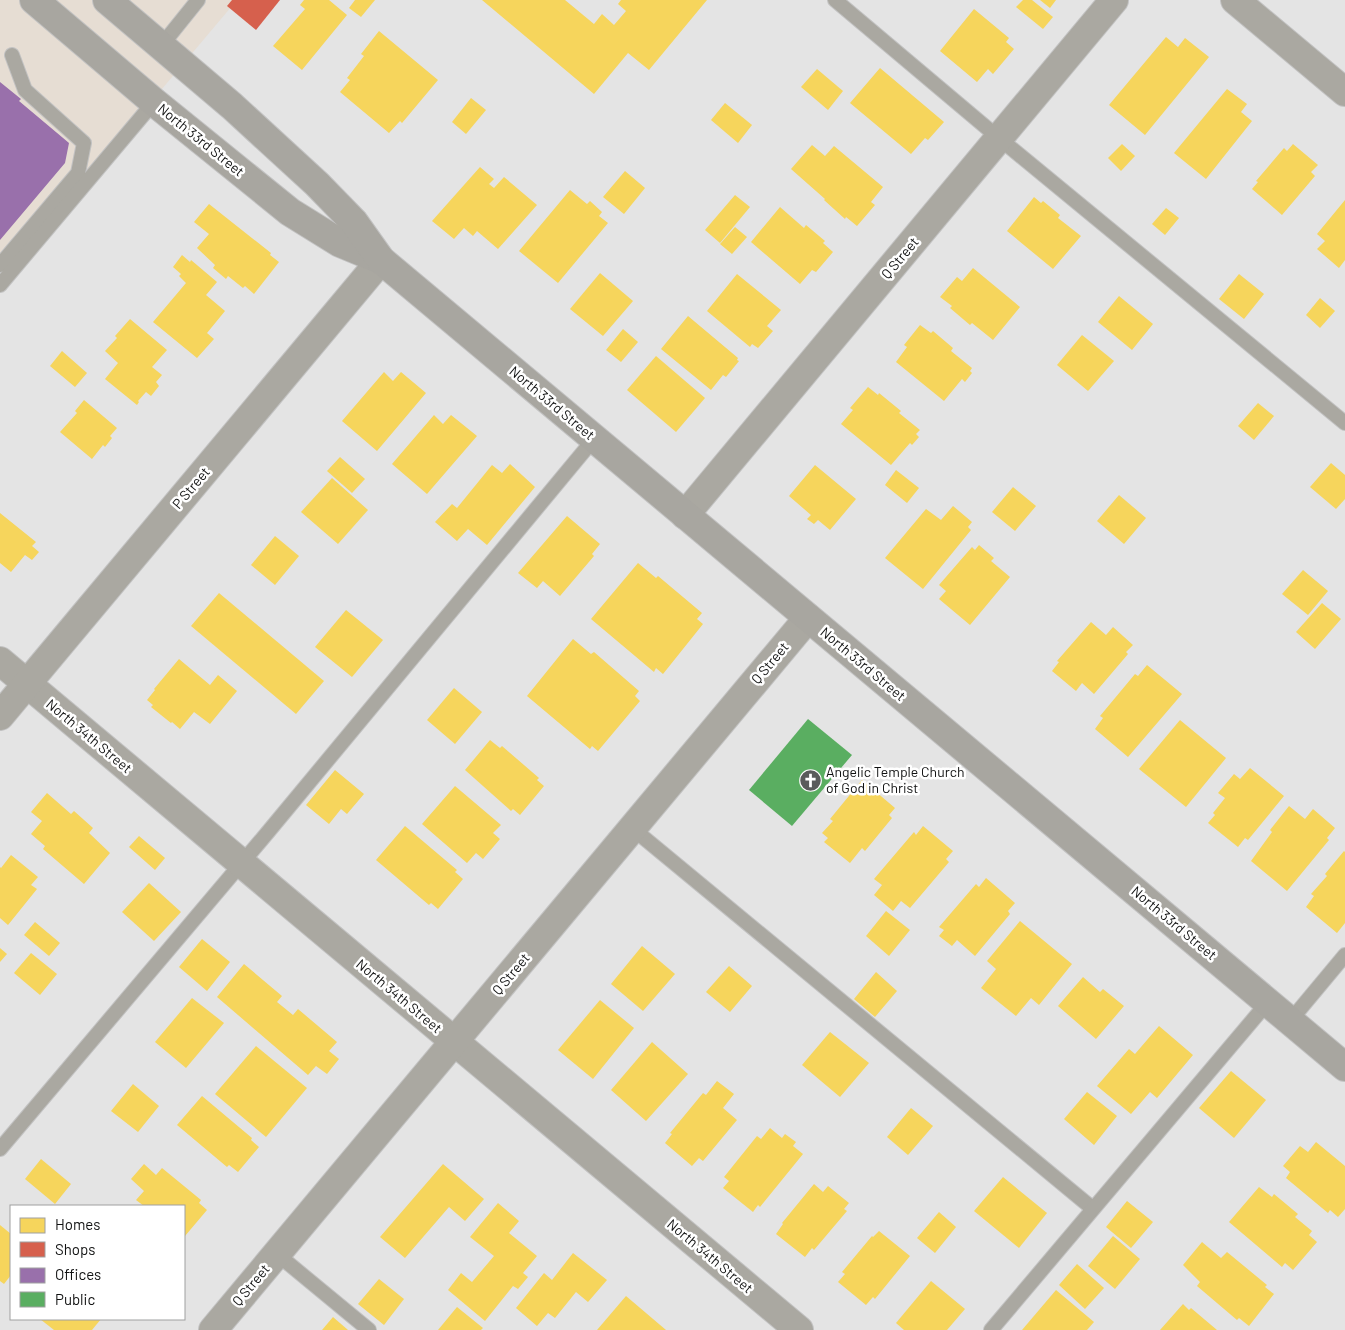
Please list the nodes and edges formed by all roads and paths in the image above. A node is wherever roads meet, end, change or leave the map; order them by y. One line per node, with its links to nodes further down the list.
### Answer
1 (34, 0): 10 (main road, North 33rd Street)
2 (107, 0): 7 (main road, North 33rd Street)
3 (198, 0): 7 (lane)
4 (834, 0): 11 (lane)
5 (1114, 0): 11 (street, Q Street)
6 (1235, 0): 9 (street)
7 (161, 46): 12 (main road, North 33rd Street)
8 (12, 55): 13 (lane)
9 (1345, 92)
10 (154, 102): 12 (main road, North 33rd Street); 14 (lane)
11 (1000, 139): 15 (lane); 17 (street, Q Street)
12 (381, 260): 16 (main road, North 33rd Street); 20 (street, P Street)
13 (0, 265)
14 (0, 285)
15 (1345, 423)
16 (594, 439): 17 (main road, North 33rd Street); 23 (lane)
17 (685, 515): 18 (main road, North 33rd Street)
18 (808, 618): 22 (street, Q Street); 25 (main road, North 33rd Street)
19 (0, 661): 20 (street, North 34th Street)
20 (27, 684): 21 (street, P Street); 23 (street, North 34th Street)
21 (0, 716)
22 (632, 828): 27 (street, Q Street); 30 (lane)
23 (241, 864): 27 (street, North 34th Street); 29 (lane)
24 (1345, 954): 26 (lane)
25 (1268, 1002): 26 (main road, North 33rd Street); 30 (lane)
26 (1290, 1021): 28 (main road, North 33rd Street)
27 (455, 1042): 31 (street, Q Street); 34 (street, North 34th Street)
28 (1345, 1067)
29 (0, 1149)
30 (1092, 1208): 35 (lane)
31 (277, 1254): 32 (street, Q Street); 33 (lane)
32 (213, 1330)
33 (369, 1330)
34 (799, 1330)
35 (991, 1330)

